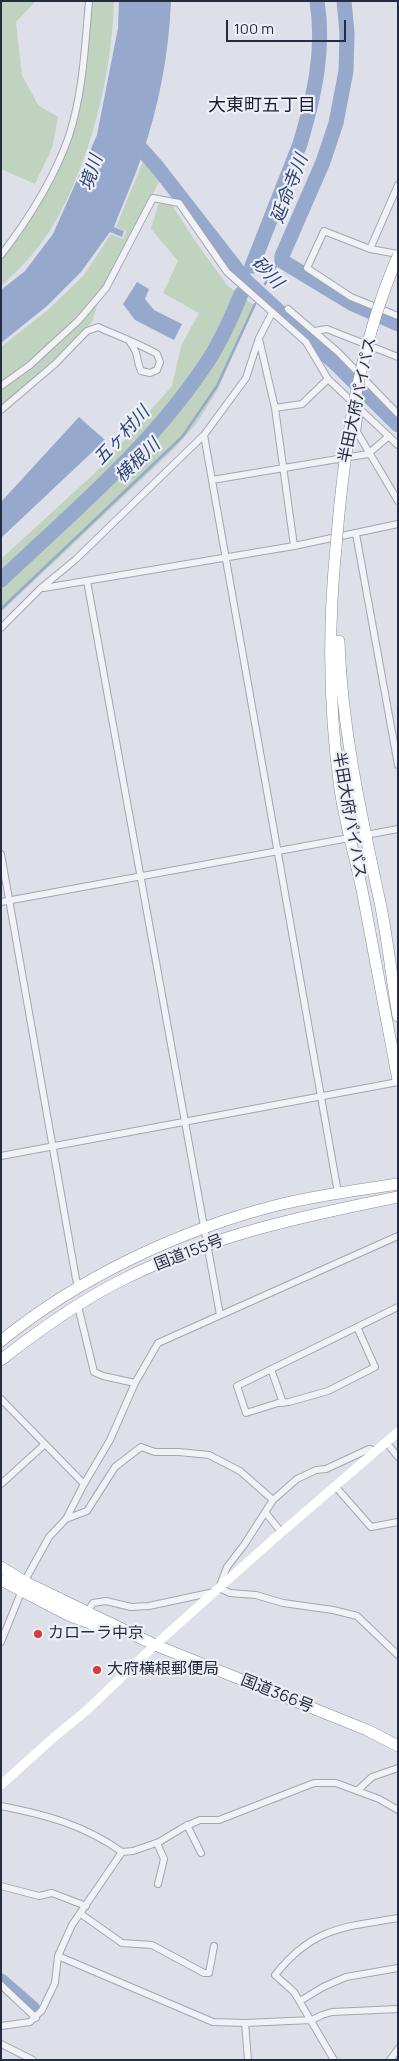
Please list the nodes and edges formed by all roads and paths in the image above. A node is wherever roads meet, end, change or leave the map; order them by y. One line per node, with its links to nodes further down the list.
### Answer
1 (89, 1): 4 (street)
2 (398, 185): 3 (street)
3 (370, 249): 5 (street); 8 (street)
4 (1, 255)
5 (398, 255): 30 (highway, 半田大府パイパス, bridge)
6 (288, 309): 9 (street)
7 (272, 313): 10 (street); 12 (street); 15 (street)
8 (398, 316)
9 (315, 332): 12 (street); 13 (street); 19 (street)
10 (259, 338): 16 (street); 20 (street)
11 (129, 341): 11 (street); 18 (street)
12 (306, 342): 14 (street)
13 (398, 357)
14 (328, 378): 16 (street); 17 (street)
15 (1, 386)
16 (275, 408): 24 (street)
17 (360, 409): 21 (street); 23 (street)
18 (1, 410)
19 (398, 414)
20 (204, 435): 25 (street); 33 (street)
21 (388, 436): 22 (street); 23 (street)
22 (398, 445)
23 (368, 454): 24 (street); 26 (street)
24 (283, 468): 25 (street); 29 (street)
25 (212, 480): 31 (street)
26 (398, 501)
27 (398, 524): 28 (street)
28 (356, 534): 29 (street); 35 (street)
29 (294, 546): 31 (street)
30 (336, 547): 38 (highway, 半田大府パイパス); 39 (highway, 半田大府パイパス)
31 (224, 557): 32 (street); 40 (street)
32 (87, 581): 33 (street); 42 (street)
33 (41, 588): 34 (street)
34 (1, 628)
35 (395, 728): 36 (street)
36 (398, 765)
37 (398, 829): 38 (street)
38 (364, 834): 39 (street); 45 (highway, 半田大府パイパス)
39 (352, 838): 40 (street); 46 (highway, 半田大府パイパス)
40 (278, 851): 42 (street); 47 (street)
41 (1, 854): 43 (street)
42 (140, 877): 43 (street); 48 (street)
43 (9, 900): 44 (street); 49 (street)
44 (1, 902)
45 (398, 1016)
46 (398, 1081): 47 (street)
47 (321, 1097): 48 (street); 52 (street)
48 (185, 1122): 49 (street); 54 (street)
49 (52, 1147): 50 (street); 57 (street)
50 (1, 1156)
51 (398, 1184): 52 (highway, 国道155号)
52 (338, 1193): 54 (highway, 国道155号)
53 (398, 1197): 56 (highway, 国道155号)
54 (204, 1228): 56 (street); 57 (highway, 国道155号)
55 (398, 1236): 60 (street)
56 (207, 1245): 58 (highway, 国道155号); 60 (street)
57 (80, 1288): 62 (highway, 国道155号)
58 (78, 1306): 63 (highway, 国道155号); 65 (street)
59 (398, 1307): 61 (street)
60 (220, 1315): 65 (street)
61 (357, 1327): 64 (street); 67 (street)
62 (1, 1341)
63 (1, 1360)
64 (271, 1369): 67 (street); 67 (street)
65 (135, 1384): 74 (street)
66 (1, 1399): 70 (street)
67 (283, 1402)
68 (398, 1432): 69 (street)
69 (387, 1443): 71 (street); 72 (street)
70 (45, 1444): 73 (street); 74 (street)
71 (377, 1451): 75 (street); 76 (street)
72 (398, 1457)
73 (1, 1484)
74 (84, 1484): 78 (street)
75 (335, 1486): 79 (street); 80 (street)
76 (272, 1500): 77 (street); 78 (street)
77 (265, 1512): 80 (street); 84 (street)
78 (66, 1519): 83 (street)
79 (398, 1522)
80 (282, 1532): 84 (street)
81 (1, 1567): 83 (highway, 国道366号)
82 (1, 1580): 83 (highway, 国道366号)
83 (22, 1587): 85 (highway, 国道366号); 86 (street); 87 (highway, 国道366号)
84 (217, 1590): 85 (street); 87 (street); 88 (street)
85 (88, 1612): 87 (highway, 国道366号)
86 (1, 1642)
87 (155, 1645): 89 (highway, 国道366号); 91 (street)
88 (398, 1655)
89 (398, 1746)
90 (398, 1768): 92 (street)
91 (1, 1785)
92 (357, 1791): 94 (street); 95 (street)
93 (1, 1806): 97 (street)
94 (398, 1810)
95 (187, 1826): 96 (street); 98 (street)
96 (157, 1843): 97 (street); 99 (street)
97 (122, 1852): 101 (street)
98 (201, 1854)
99 (158, 1884)
100 (1, 1886): 101 (street)
101 (86, 1906): 102 (street)
102 (81, 1914): 104 (street); 105 (street)
103 (398, 1918): 108 (street)
104 (214, 1946)
105 (58, 1956): 110 (street); 112 (street)
106 (398, 1968): 108 (street)
107 (1, 1985): 110 (street)
108 (300, 2001): 111 (street)
109 (398, 2009): 111 (street)
110 (36, 2018): 113 (street)
111 (312, 2020): 112 (street); 118 (street)
112 (245, 2023): 117 (street)
113 (1, 2026)
114 (1, 2044): 116 (street)
115 (397, 2050): 119 (street)
116 (33, 2060)
117 (248, 2060)
118 (334, 2060)
119 (390, 2060)

